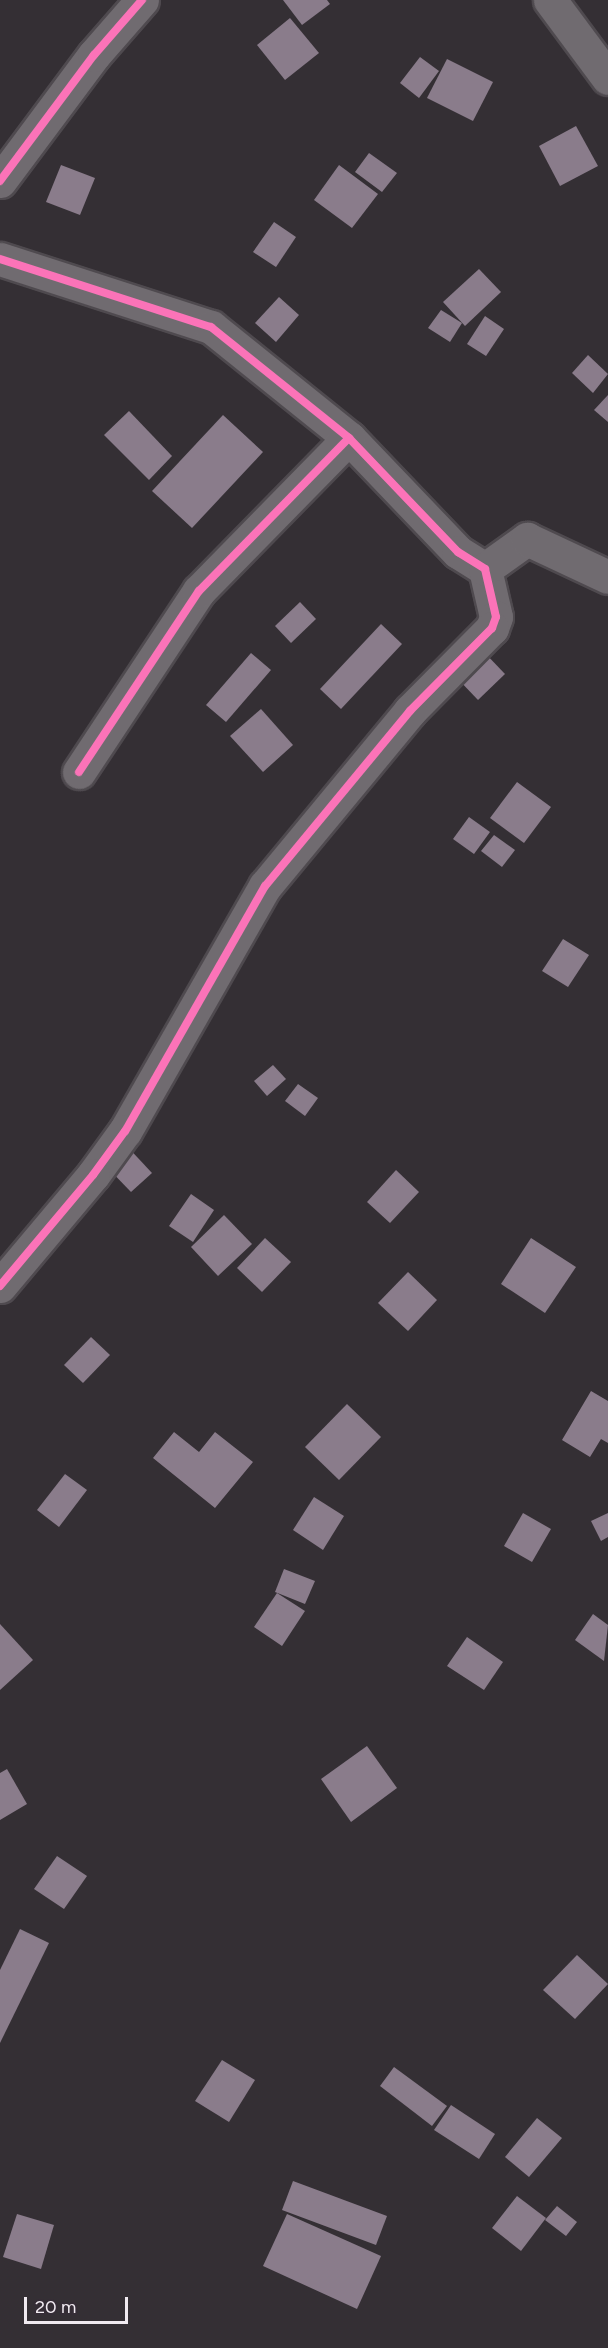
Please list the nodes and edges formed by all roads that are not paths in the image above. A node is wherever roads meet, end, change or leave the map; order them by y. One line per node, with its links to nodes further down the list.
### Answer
1 (142, 0): 4 (street)
2 (550, 0): 3 (street)
3 (608, 78)
4 (0, 181)
5 (0, 259): 6 (street)
6 (349, 438): 7 (street); 9 (street)
7 (485, 568): 8 (street); 10 (street)
8 (608, 577)
9 (79, 772)
10 (0, 1286)

